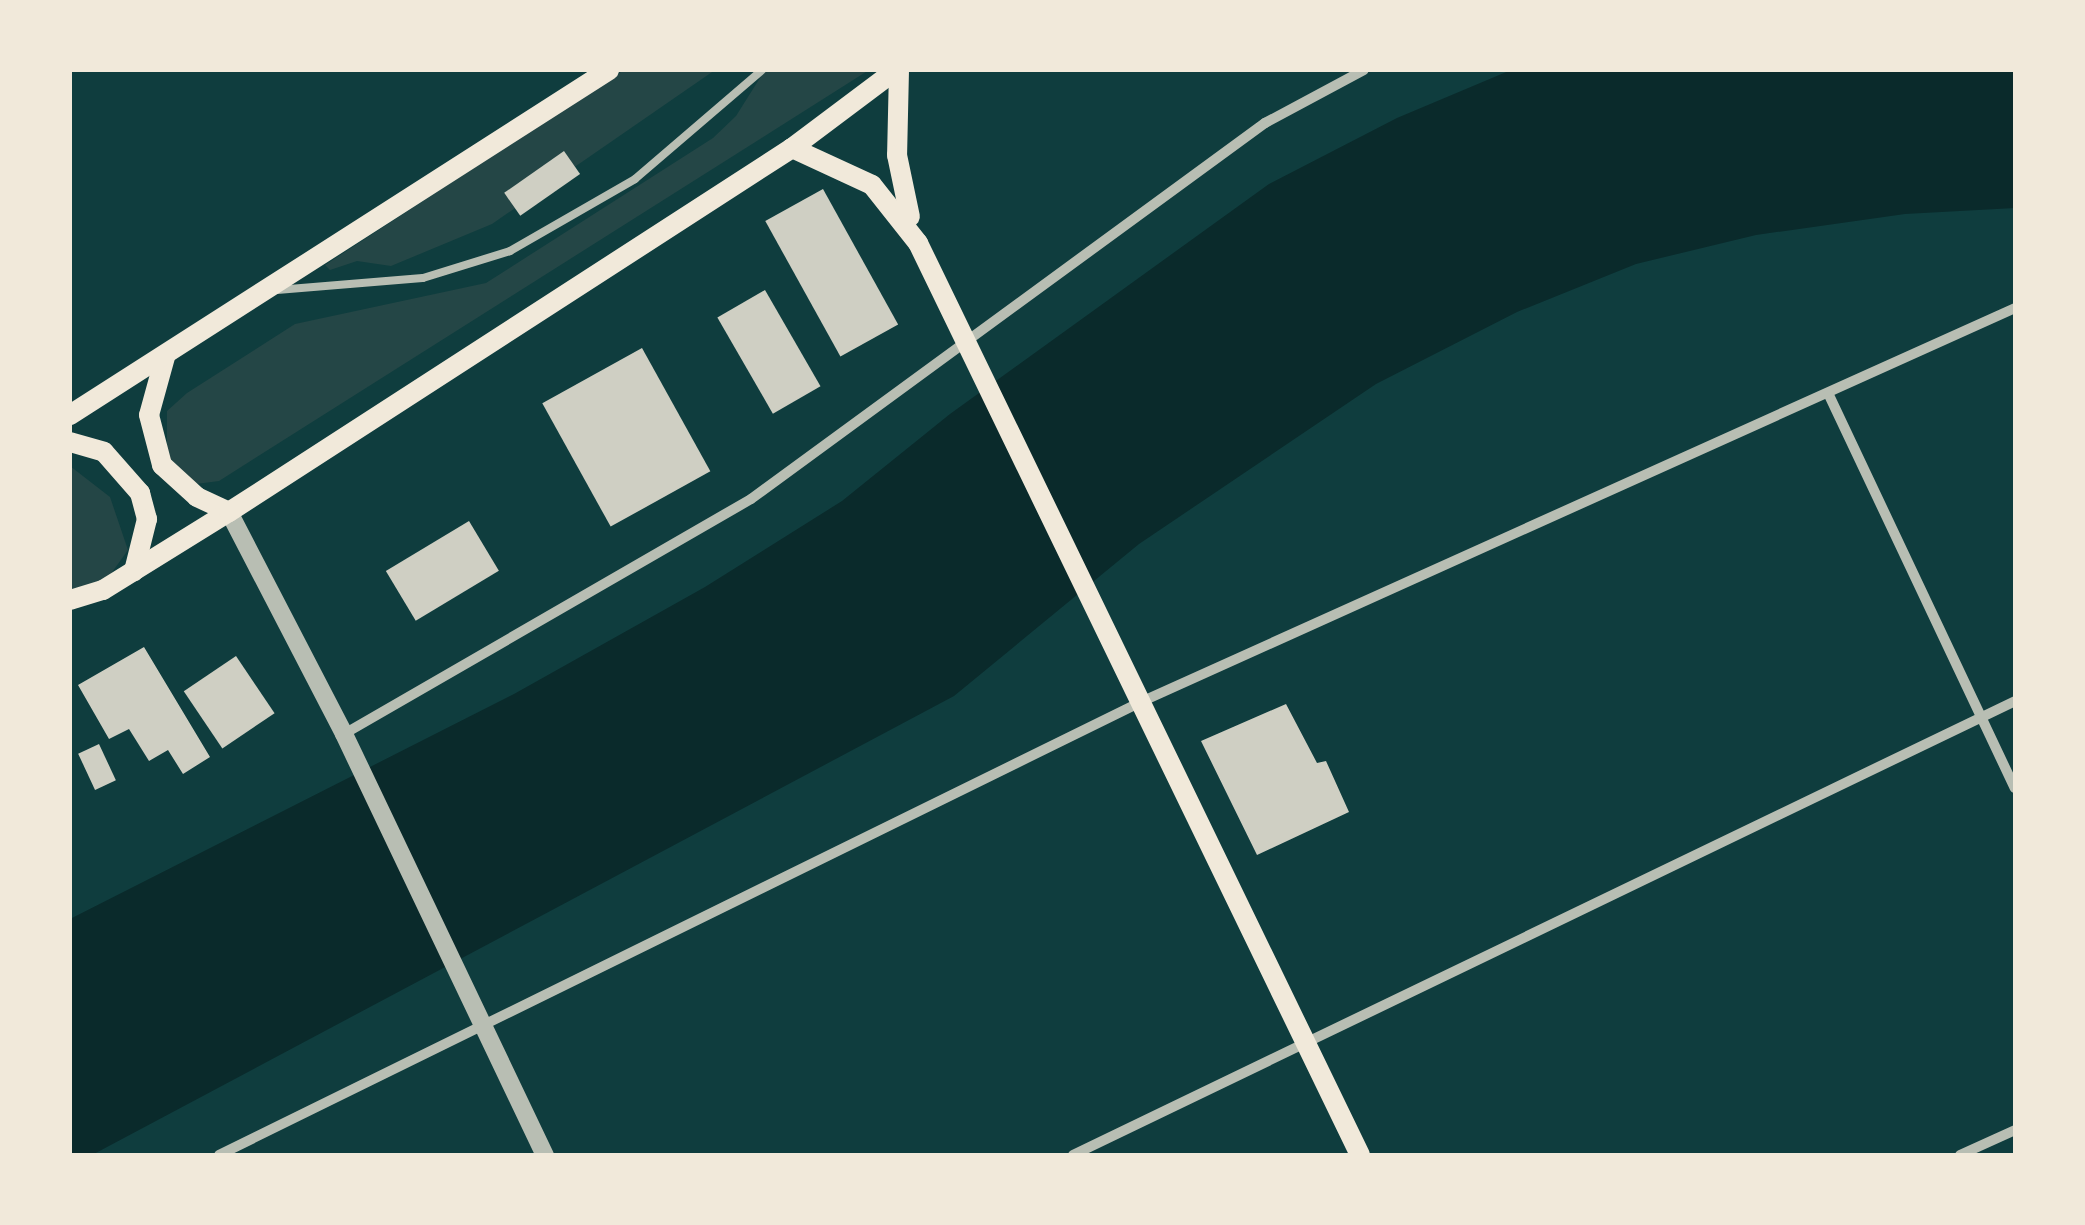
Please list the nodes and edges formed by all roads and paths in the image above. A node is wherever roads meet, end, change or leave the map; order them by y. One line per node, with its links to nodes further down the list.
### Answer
1 (609, 70): 7 (main road)
2 (762, 70): 7 (lane)
3 (898, 70): 5 (main road); 6 (main road)
4 (1364, 70): 9 (street)
5 (792, 148): 6 (main road); 14 (main road)
6 (918, 243): 9 (main road)
7 (266, 291): 10 (main road)
8 (2015, 308): 11 (street)
9 (968, 344): 17 (main road); 20 (street)
10 (166, 358): 12 (main road); 14 (main road)
11 (1828, 394): 17 (street); 19 (street)
12 (70, 416)
13 (70, 442): 15 (main road)
14 (230, 512): 15 (main road); 20 (street)
15 (134, 572): 16 (main road)
16 (70, 600)
17 (1143, 701): 22 (street); 23 (main road)
18 (2015, 701): 19 (street)
19 (1979, 716): 21 (street); 23 (street)
20 (344, 734): 22 (street)
21 (2015, 788)
22 (484, 1023): 25 (street); 26 (street)
23 (1306, 1044): 27 (street); 28 (main road)
24 (2015, 1130): 29 (street)
25 (218, 1155)
26 (545, 1155)
27 (1073, 1155)
28 (1360, 1155)
29 (1960, 1155)

